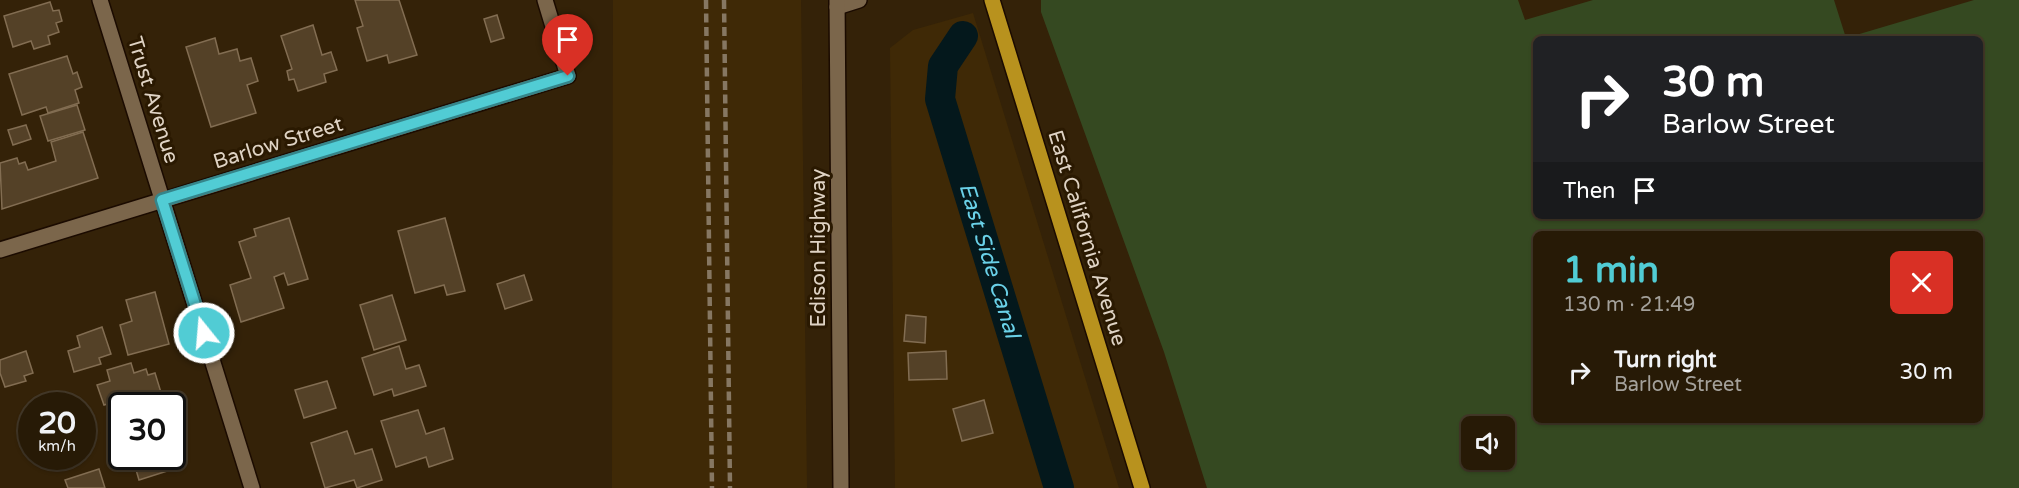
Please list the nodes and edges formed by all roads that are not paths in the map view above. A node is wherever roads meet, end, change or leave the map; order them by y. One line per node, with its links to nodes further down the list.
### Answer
1 (100, 0): 6 (street, Trust Avenue)
2 (545, 0): 6 (street, Barlow Street)
3 (859, 0): 5 (street)
4 (992, 0): 10 (main road, East California Avenue)
5 (838, 2): 9 (street, Edison Highway)
6 (162, 200): 7 (street, Barlow Street); 8 (street, Trust Avenue)
7 (0, 250)
8 (252, 488)
9 (841, 488)
10 (1142, 488)

